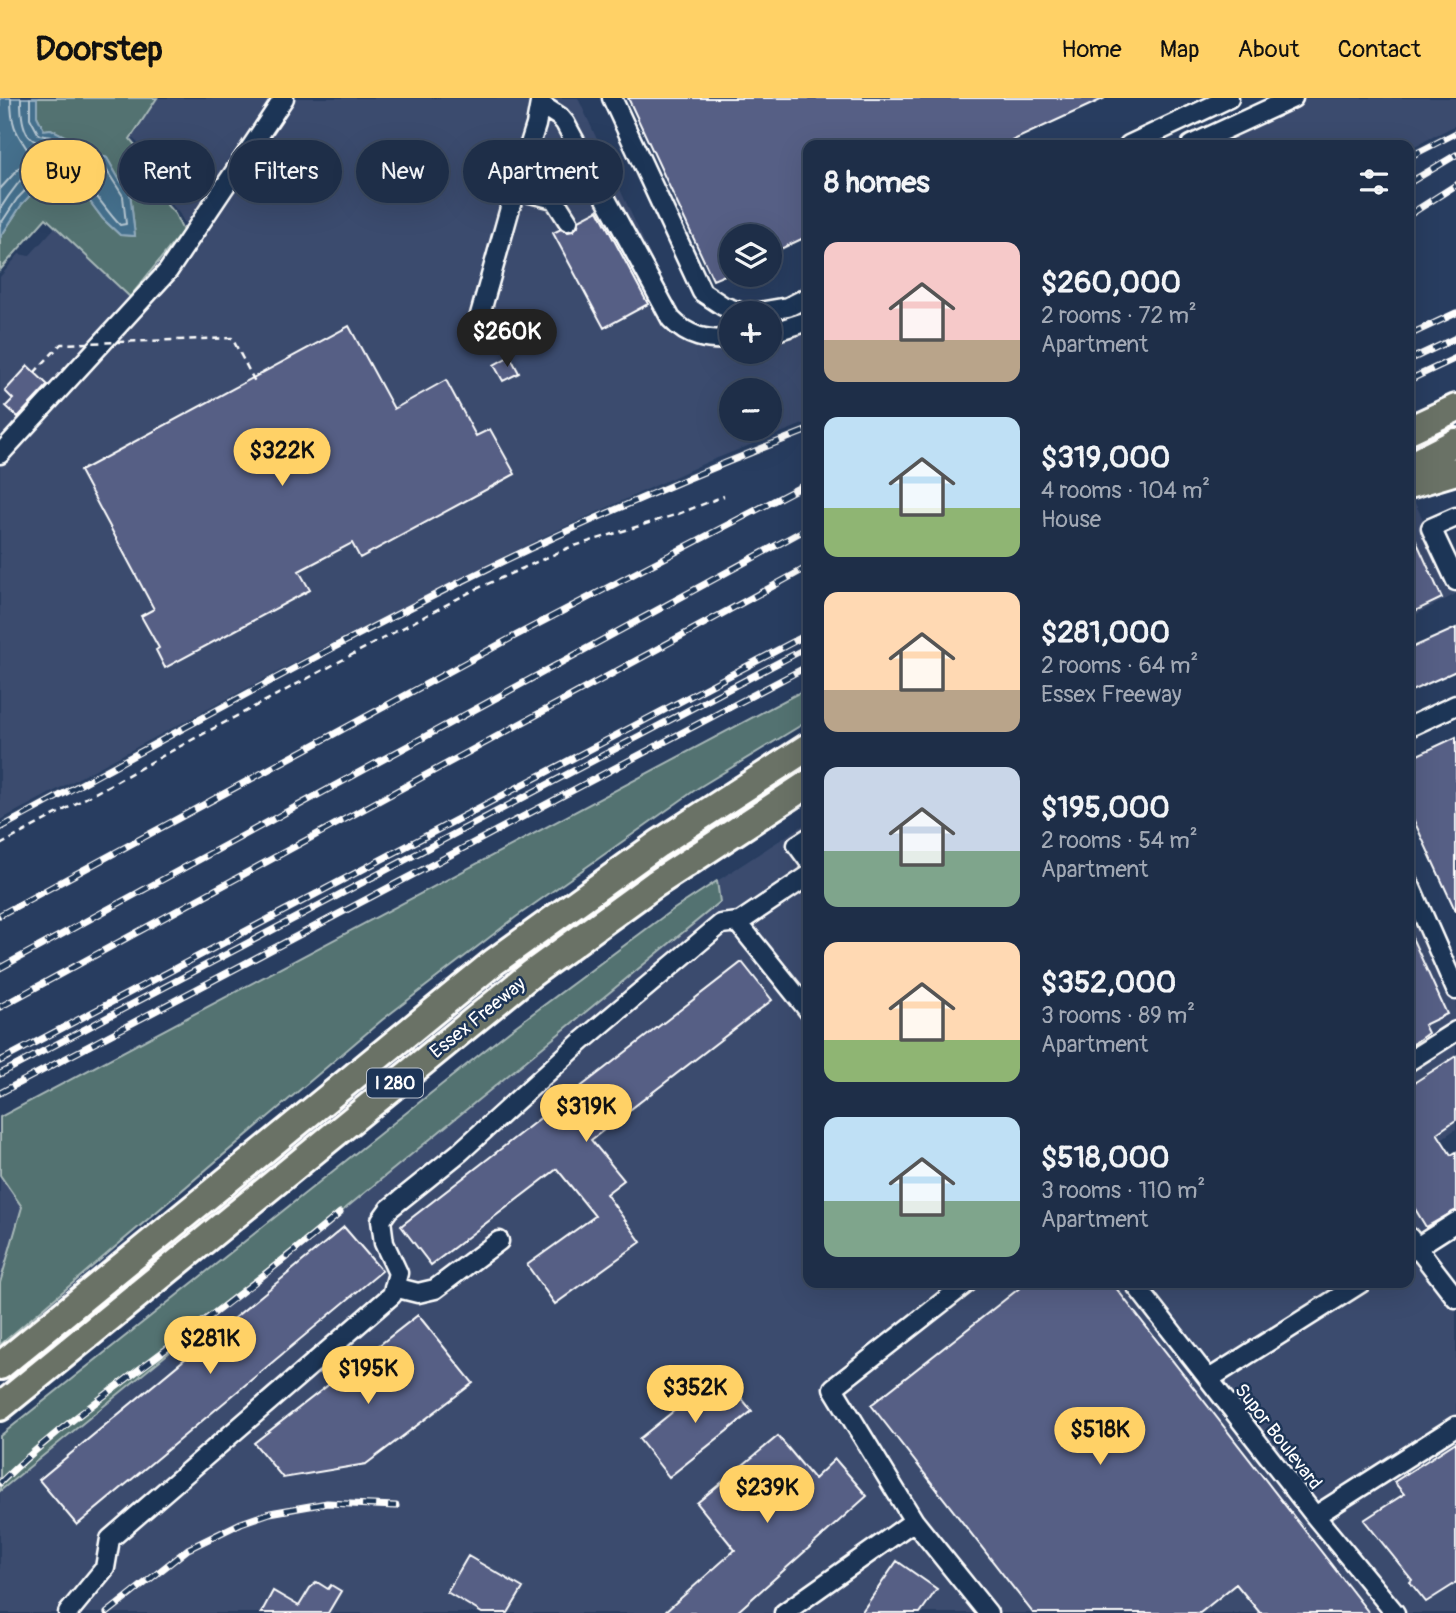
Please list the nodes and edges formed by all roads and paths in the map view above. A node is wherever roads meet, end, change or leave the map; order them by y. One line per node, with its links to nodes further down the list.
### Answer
1 (284, 98): 24 (street)
2 (612, 98): 13 (street)
3 (1229, 98): 7 (street)
4 (1293, 98): 8 (street)
5 (540, 101): 6 (street); 18 (street)
6 (531, 140)
7 (1140, 140)
8 (1202, 140)
9 (511, 203): 15 (street)
10 (557, 203): 11 (street)
11 (568, 221)
12 (803, 300): 14 (street)
13 (719, 303)
14 (782, 308)
15 (478, 322)
16 (803, 323): 17 (street)
17 (782, 329)
18 (719, 340)
19 (34, 373): 20 (path, bridge)
20 (255, 382)
21 (1456, 408): 22 (highway)
22 (1414, 428)
23 (1456, 442): 25 (highway)
24 (0, 454)
25 (1414, 463)
26 (1456, 471): 27 (highway)
27 (1414, 484)
28 (724, 496): 35 (path)
29 (1456, 517): 30 (street)
30 (1456, 581)
31 (1456, 705): 32 (street)
32 (1414, 725)
33 (803, 750): 52 (highway, Essex Freeway / I 280)
34 (803, 787): 54 (highway, Essex Freeway / I 280)
35 (0, 845)
36 (803, 879): 38 (street)
37 (1414, 894): 39 (street)
38 (739, 922): 40 (street); 47 (street)
39 (1456, 990)
40 (803, 1004)
41 (1456, 1031): 42 (street)
42 (1414, 1058)
43 (1456, 1223): 45 (street)
44 (499, 1241): 47 (street)
45 (1414, 1244)
46 (1414, 1249): 51 (street)
47 (394, 1287): 58 (street)
48 (961, 1288): 57 (street)
49 (1137, 1288): 53 (street, Supor Boulevard)
50 (1353, 1288): 53 (street)
51 (1456, 1298)
52 (0, 1366)
53 (1209, 1379): 56 (street, Supor Boulevard)
54 (0, 1407)
55 (1456, 1426): 56 (street)
56 (1315, 1516): 61 (street, Supor Boulevard)
57 (914, 1521): 59 (street); 60 (street)
58 (68, 1613)
59 (784, 1613)
60 (988, 1613)
61 (1395, 1613)

